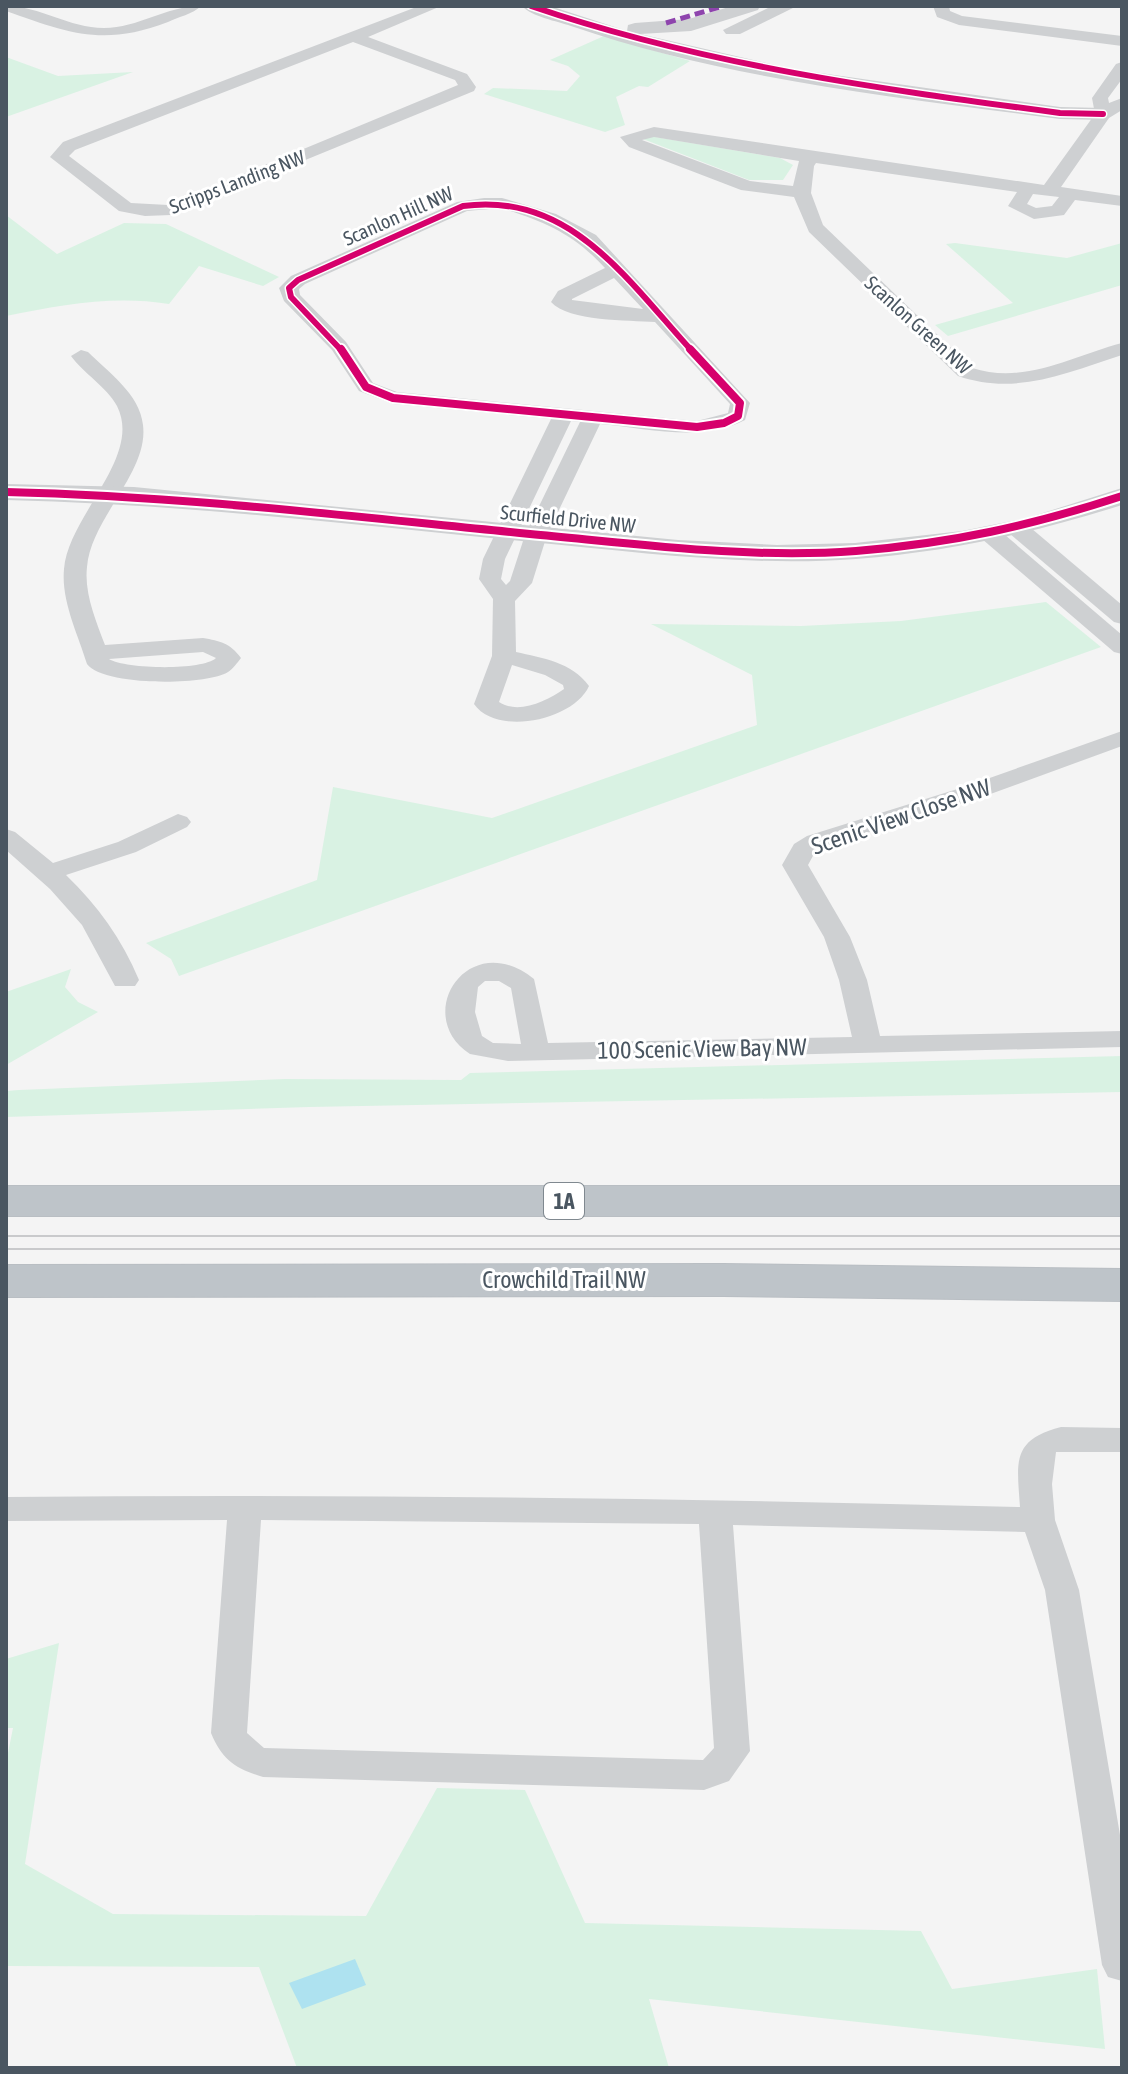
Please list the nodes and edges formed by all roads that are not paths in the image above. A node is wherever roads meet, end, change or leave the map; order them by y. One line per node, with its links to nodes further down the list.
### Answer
1 (6, 6): 2 (street)
2 (193, 6)
3 (433, 6): 10 (street, Scripps Landing NW)
4 (531, 6): 12 (street)
5 (565, 6): 9 (street)
6 (754, 6): 9 (street); 12 (street)
7 (788, 6): 12 (street)
8 (941, 6): 11 (street)
9 (635, 29): 12 (street)
10 (354, 37): 10 (street, Scripps Landing NW)
11 (1122, 41)
12 (679, 46): 15 (street)
13 (1122, 67): 15 (street)
14 (1122, 103): 15 (street)
15 (1112, 115): 18 (street)
16 (810, 157): 17 (street); 19 (street); 19 (street)
17 (1028, 188): 18 (street); 20 (street)
18 (1049, 191): 20 (street)
19 (801, 192): 24 (street, Scanlon Green NW)
20 (1070, 194): 21 (street)
21 (1122, 201)
22 (619, 268): 23 (street, Scanlon Hill NW); 23 (street); 26 (street, Scanlon Hill NW)
23 (664, 317): 27 (street, Scanlon Hill NW)
24 (1122, 349)
25 (81, 356): 29 (street)
26 (564, 414): 27 (street, Scanlon Hill NW); 32 (street)
27 (593, 417): 34 (street)
28 (6, 492): 29 (street, Scurfield Drive NW)
29 (107, 494): 32 (street, Scurfield Drive NW); 38 (street)
30 (1122, 496): 31 (street, Scurfield Drive NW)
31 (1017, 528): 33 (street, Scurfield Drive NW); 36 (street)
32 (507, 531): 34 (street, Scurfield Drive NW); 35 (street)
33 (990, 534): 34 (street, Scurfield Drive NW); 37 (street)
34 (536, 535): 35 (street)
35 (504, 599): 39 (street)
36 (1122, 617)
37 (1122, 647)
38 (96, 653)
39 (504, 656)
40 (1122, 738): 46 (street, Scenic View Close NW)
41 (178, 822): 43 (street)
42 (6, 837): 43 (street)
43 (47, 873): 44 (street)
44 (125, 980)
45 (1122, 1039): 46 (street)
46 (868, 1045): 47 (street, 100 Scenic View Bay NW)
47 (536, 1052)
48 (6, 1201): 49 (highway, 1A)
49 (1122, 1201)
50 (6, 1281): 51 (highway, Crowchild Trail NW)
51 (76, 1281): 52 (highway, Crowchild Trail NW); 53 (highway)
52 (1122, 1288)
53 (6, 1302)
54 (1122, 1440): 58 (street)
55 (245, 1506): 56 (street); 57 (street); 57 (street)
56 (6, 1509)
57 (715, 1511): 58 (street)
58 (1038, 1520): 59 (street)
59 (1122, 1965)

